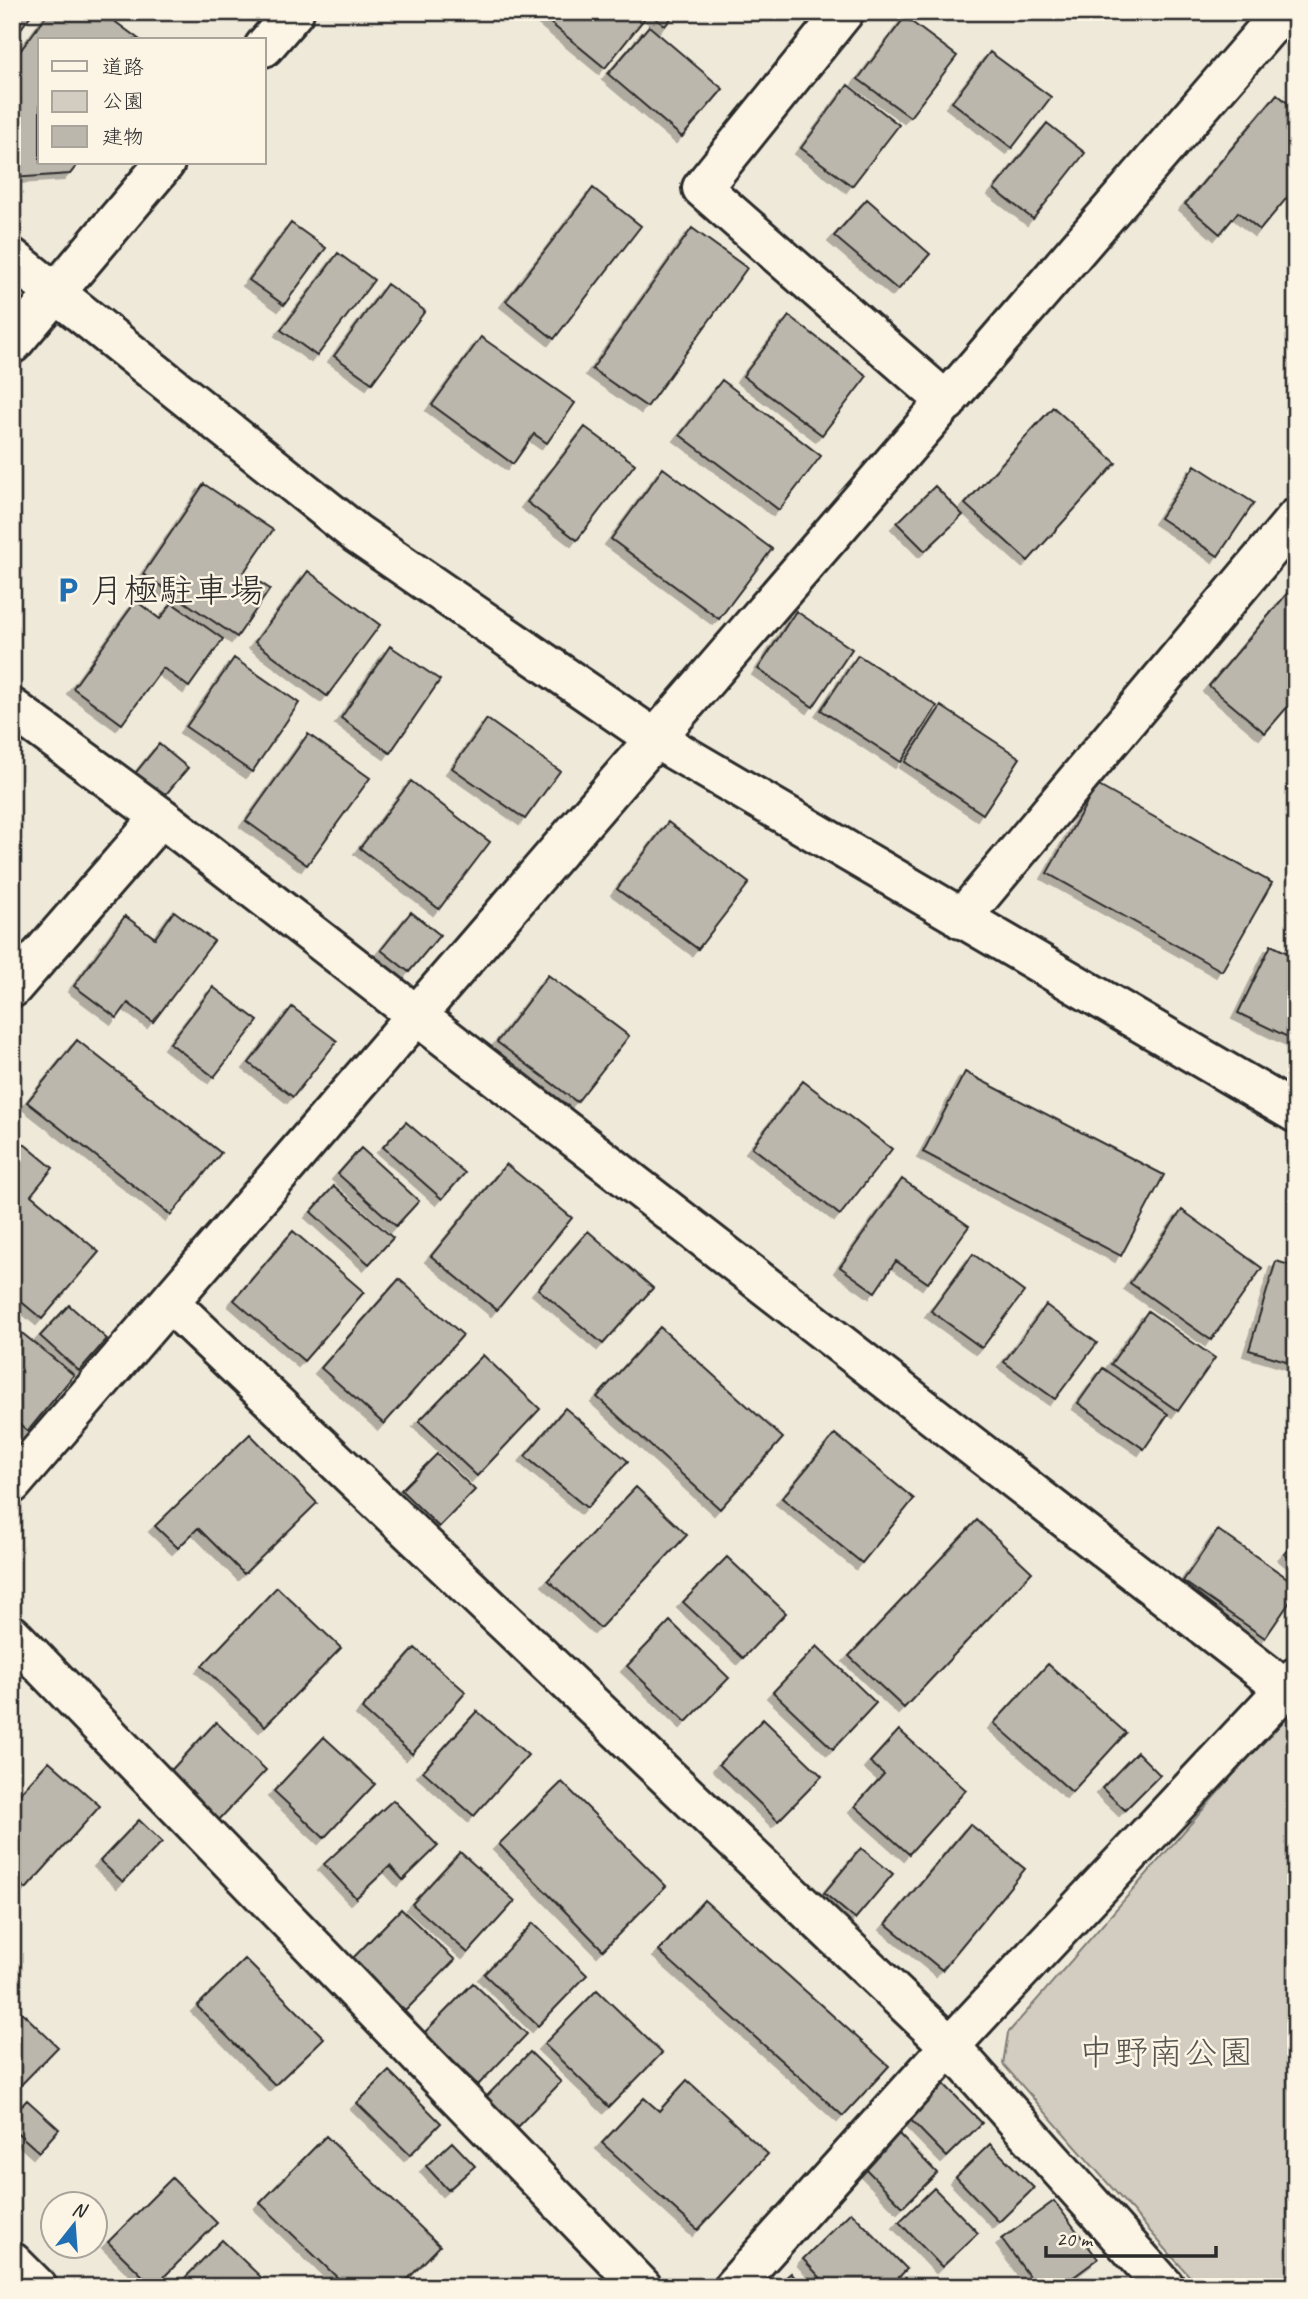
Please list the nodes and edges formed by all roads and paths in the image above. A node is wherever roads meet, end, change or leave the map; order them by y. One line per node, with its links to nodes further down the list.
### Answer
1 (294, 12): 4 (street)
2 (844, 12): 9 (street)
3 (1282, 12): 9 (street)
4 (266, 45)
5 (164, 164): 7 (street)
6 (12, 258): 7 (street)
7 (55, 292): 8 (street); 12 (street)
8 (12, 344)
9 (947, 402): 12 (street)
10 (1296, 518): 14 (street)
11 (12, 708): 13 (street)
12 (654, 738): 14 (street); 16 (street)
13 (161, 817): 15 (street); 16 (street)
14 (961, 919): 17 (street)
15 (12, 988)
16 (418, 1017): 18 (street); 21 (street)
17 (1296, 1114)
18 (169, 1302): 19 (street); 22 (street)
19 (12, 1484)
20 (12, 1635): 25 (street)
21 (1290, 1682): 22 (street)
22 (950, 2046): 26 (street); 27 (street)
23 (12, 2262): 24 (street)
24 (37, 2287)
25 (642, 2287)
26 (733, 2287)
27 (1165, 2287)

